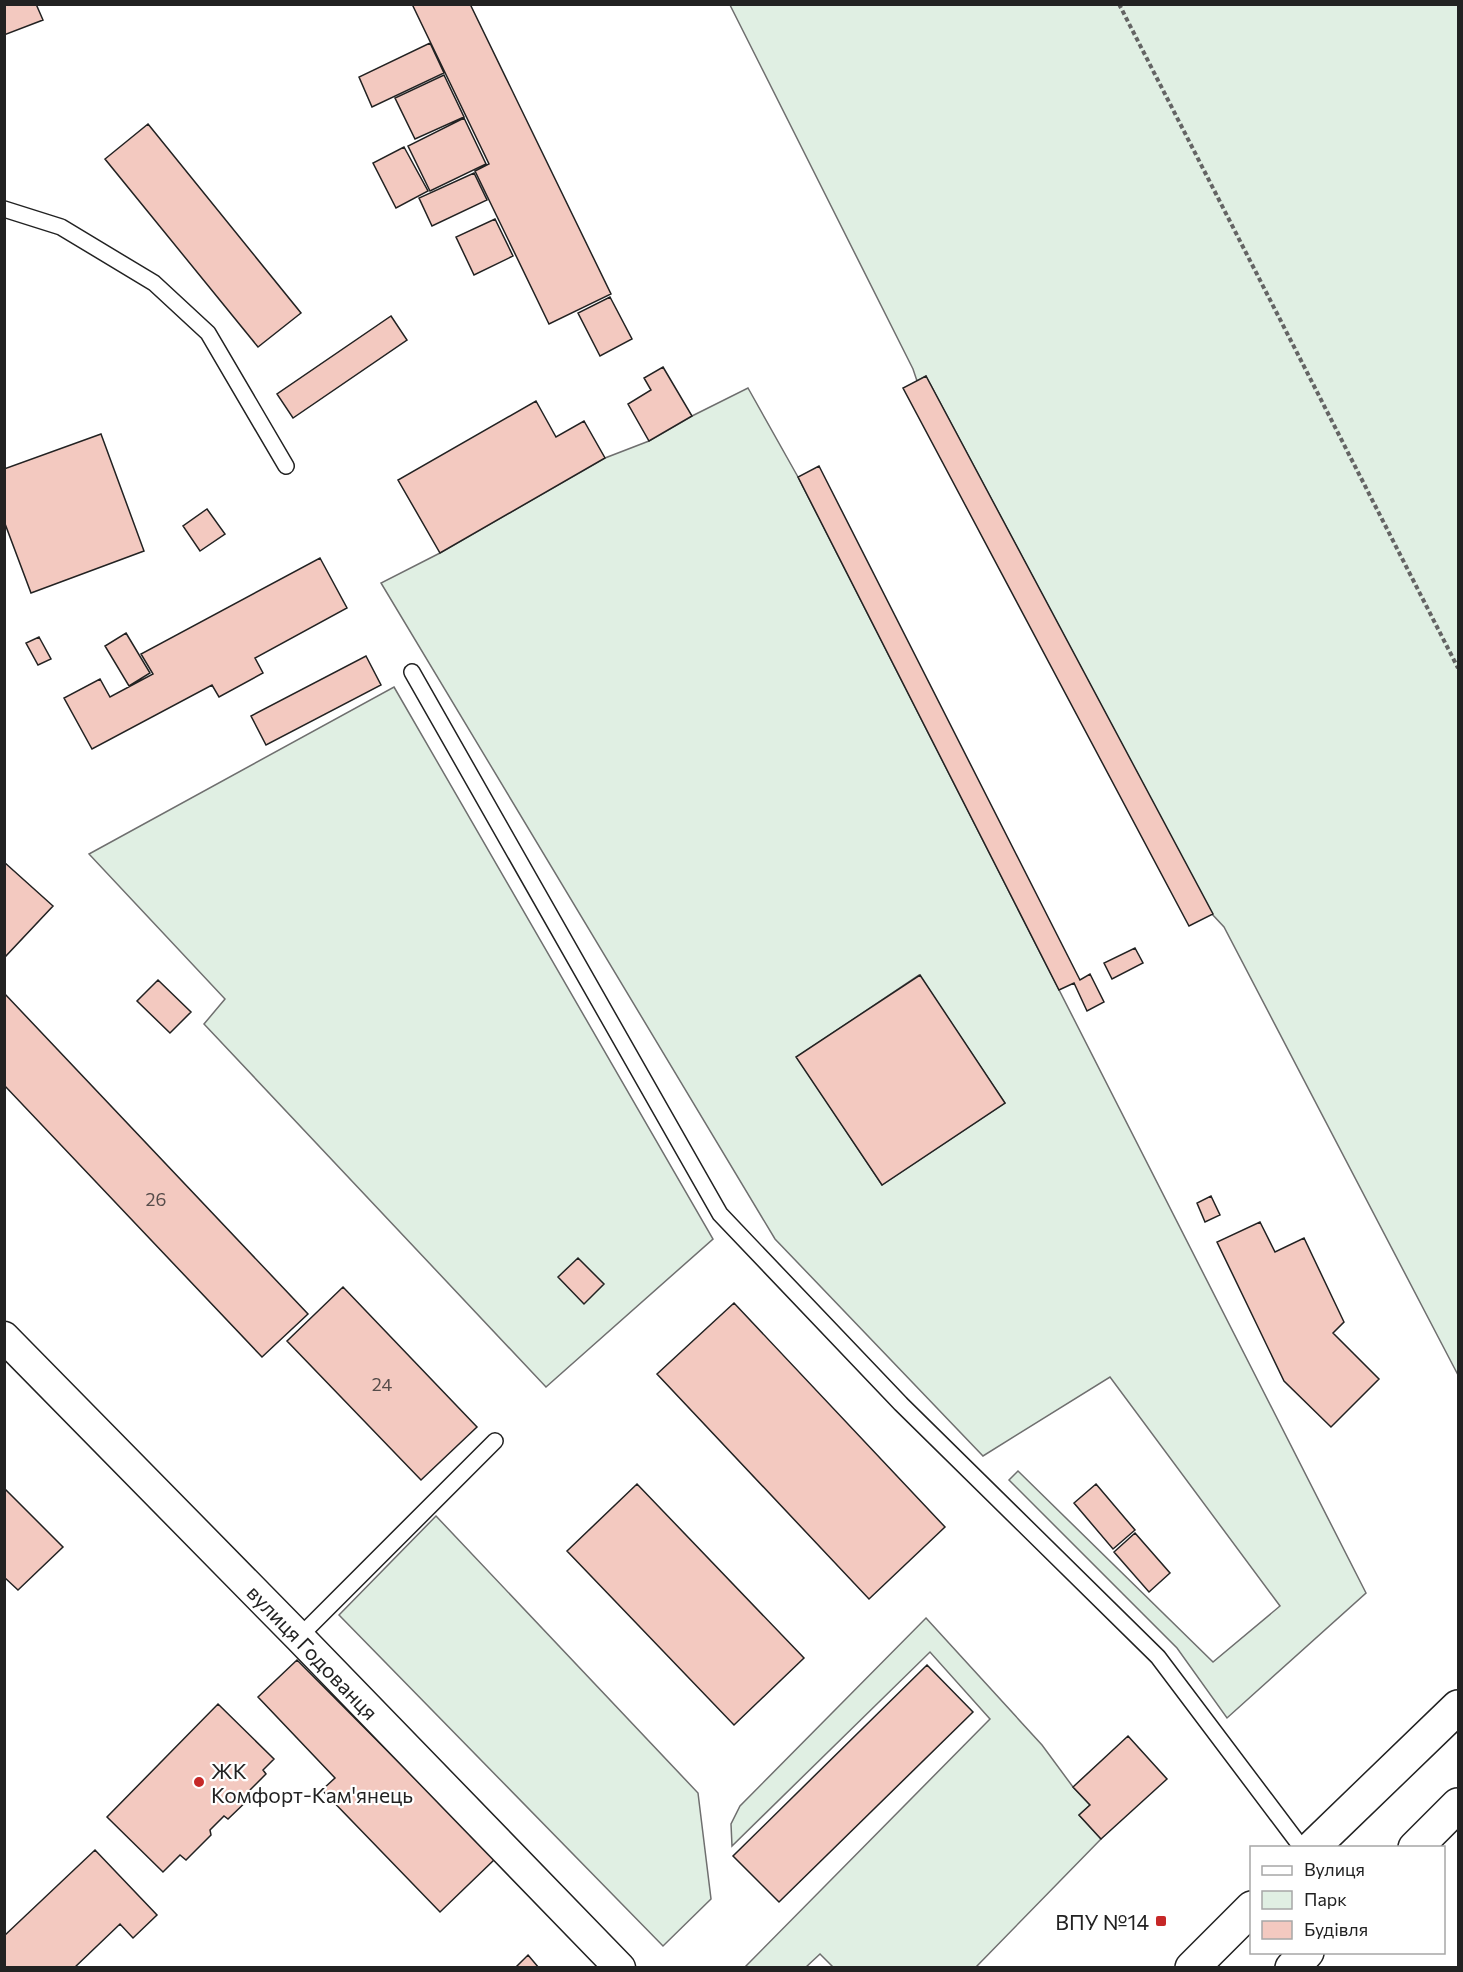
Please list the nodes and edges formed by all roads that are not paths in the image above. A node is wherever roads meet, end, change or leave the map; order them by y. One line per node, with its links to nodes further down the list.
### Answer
1 (4, 209): 2 (lane)
2 (286, 466)
3 (412, 672): 9 (lane)
4 (4, 1337): 6 (street, вулиця Годованця)
5 (495, 1441): 6 (lane)
6 (299, 1637): 14 (street, вулиця Годованця)
7 (1458, 1707): 10 (main road)
8 (1458, 1805): 11 (main road)
9 (1300, 1846)
10 (1314, 1846)
11 (1417, 1846)
12 (1250, 1909): 15 (main road)
13 (1306, 1954): 16 (main road)
14 (620, 1968)
15 (1192, 1968)
16 (1292, 1968)

